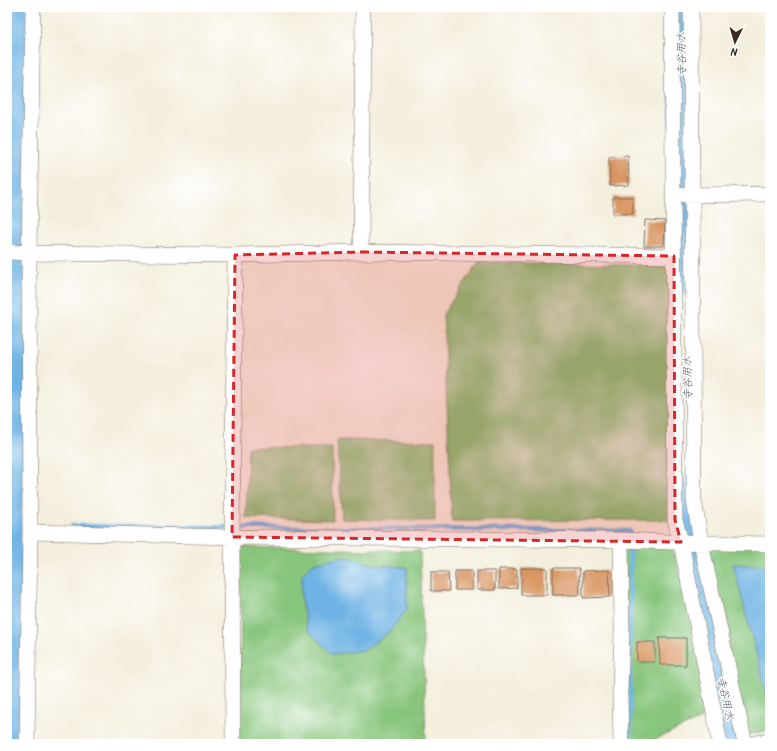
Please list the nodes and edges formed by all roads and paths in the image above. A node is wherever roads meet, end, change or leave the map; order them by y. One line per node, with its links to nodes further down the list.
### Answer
1 (33, 7): 10 (street)
2 (363, 7): 9 (street)
3 (672, 7): 6 (street)
4 (692, 7): 7 (street)
5 (770, 194): 7 (street)
6 (674, 195): 7 (street); 12 (street)
7 (692, 195): 16 (street)
8 (7, 252): 10 (street)
9 (361, 252): 11 (street); 12 (street)
10 (30, 253): 11 (street); 13 (street)
11 (235, 255): 14 (street)
12 (674, 256): 16 (street)
13 (30, 532): 14 (street); 19 (street)
14 (232, 537): 15 (street); 20 (street)
15 (626, 540): 16 (street); 21 (street)
16 (691, 543): 17 (street); 22 (street); 23 (street)
17 (770, 544)
18 (770, 740): 24 (street)
19 (27, 744)
20 (233, 744)
21 (621, 744)
22 (720, 744)
23 (745, 744)
24 (752, 744)

